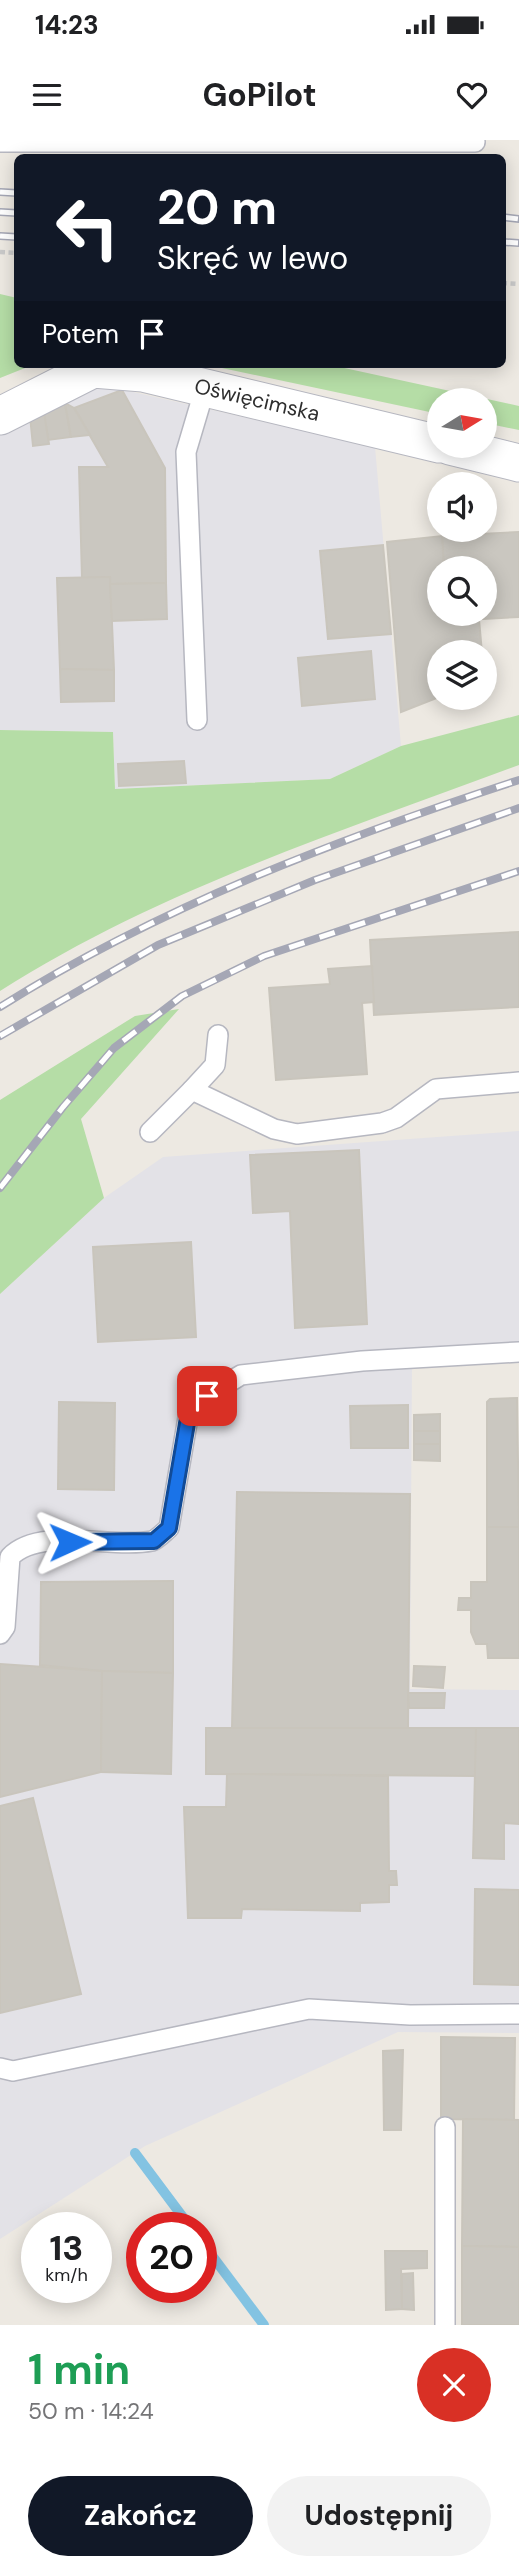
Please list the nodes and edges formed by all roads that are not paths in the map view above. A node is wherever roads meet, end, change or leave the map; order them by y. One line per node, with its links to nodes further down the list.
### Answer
1 (0, 142): 2 (lane)
2 (475, 142)
3 (205, 388): 4 (street, Oświęcimska); 5 (street, Oświęcimska); 8 (lane)
4 (0, 416)
5 (427, 441)
6 (497, 458): 7 (street)
7 (519, 463)
8 (197, 720)
9 (218, 1035): 11 (lane)
10 (519, 1082): 11 (lane)
11 (192, 1090): 12 (lane)
12 (150, 1132)
13 (519, 1352): 14 (lane)
14 (0, 1634)
15 (519, 2014): 16 (lane)
16 (0, 2068)
17 (445, 2127): 18 (lane)
18 (445, 2325)

